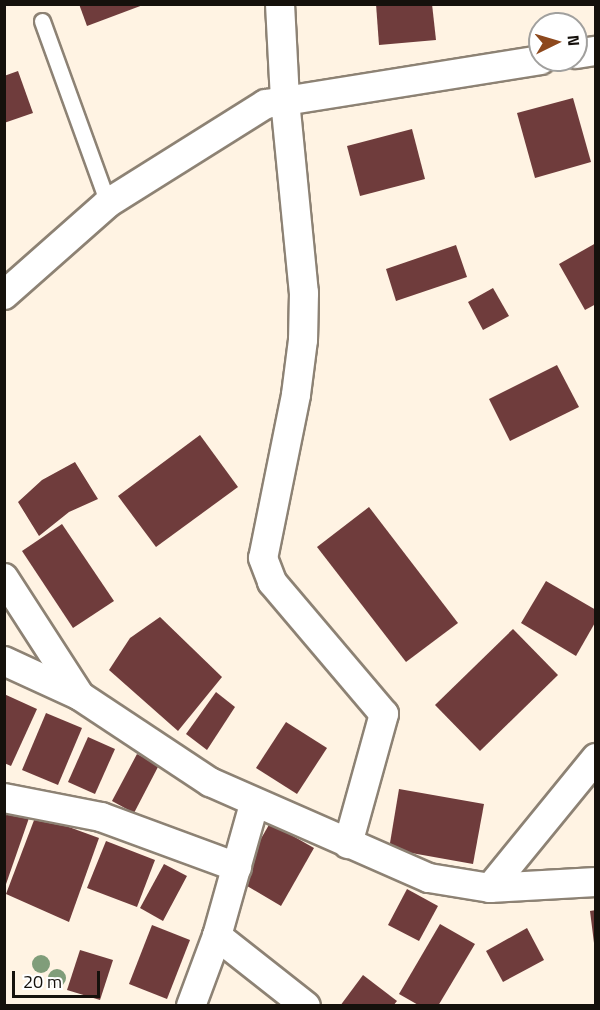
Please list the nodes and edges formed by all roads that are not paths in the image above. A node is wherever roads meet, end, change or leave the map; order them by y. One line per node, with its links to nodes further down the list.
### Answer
1 (280, 4): 4 (street)
2 (42, 21): 5 (lane)
3 (528, 62): 4 (street)
4 (285, 100): 5 (street); 13 (street)
5 (108, 203): 6 (street)
6 (4, 295)
7 (4, 578): 9 (street)
8 (4, 661): 9 (street)
9 (80, 696): 12 (street)
10 (596, 758): 16 (street)
11 (4, 798): 14 (street)
12 (254, 804): 13 (street); 14 (street)
13 (348, 844): 16 (street)
14 (237, 867): 17 (street)
15 (596, 882): 16 (street)
16 (490, 888)
17 (217, 936): 18 (street); 19 (street)
18 (191, 1005)
19 (306, 1005)

